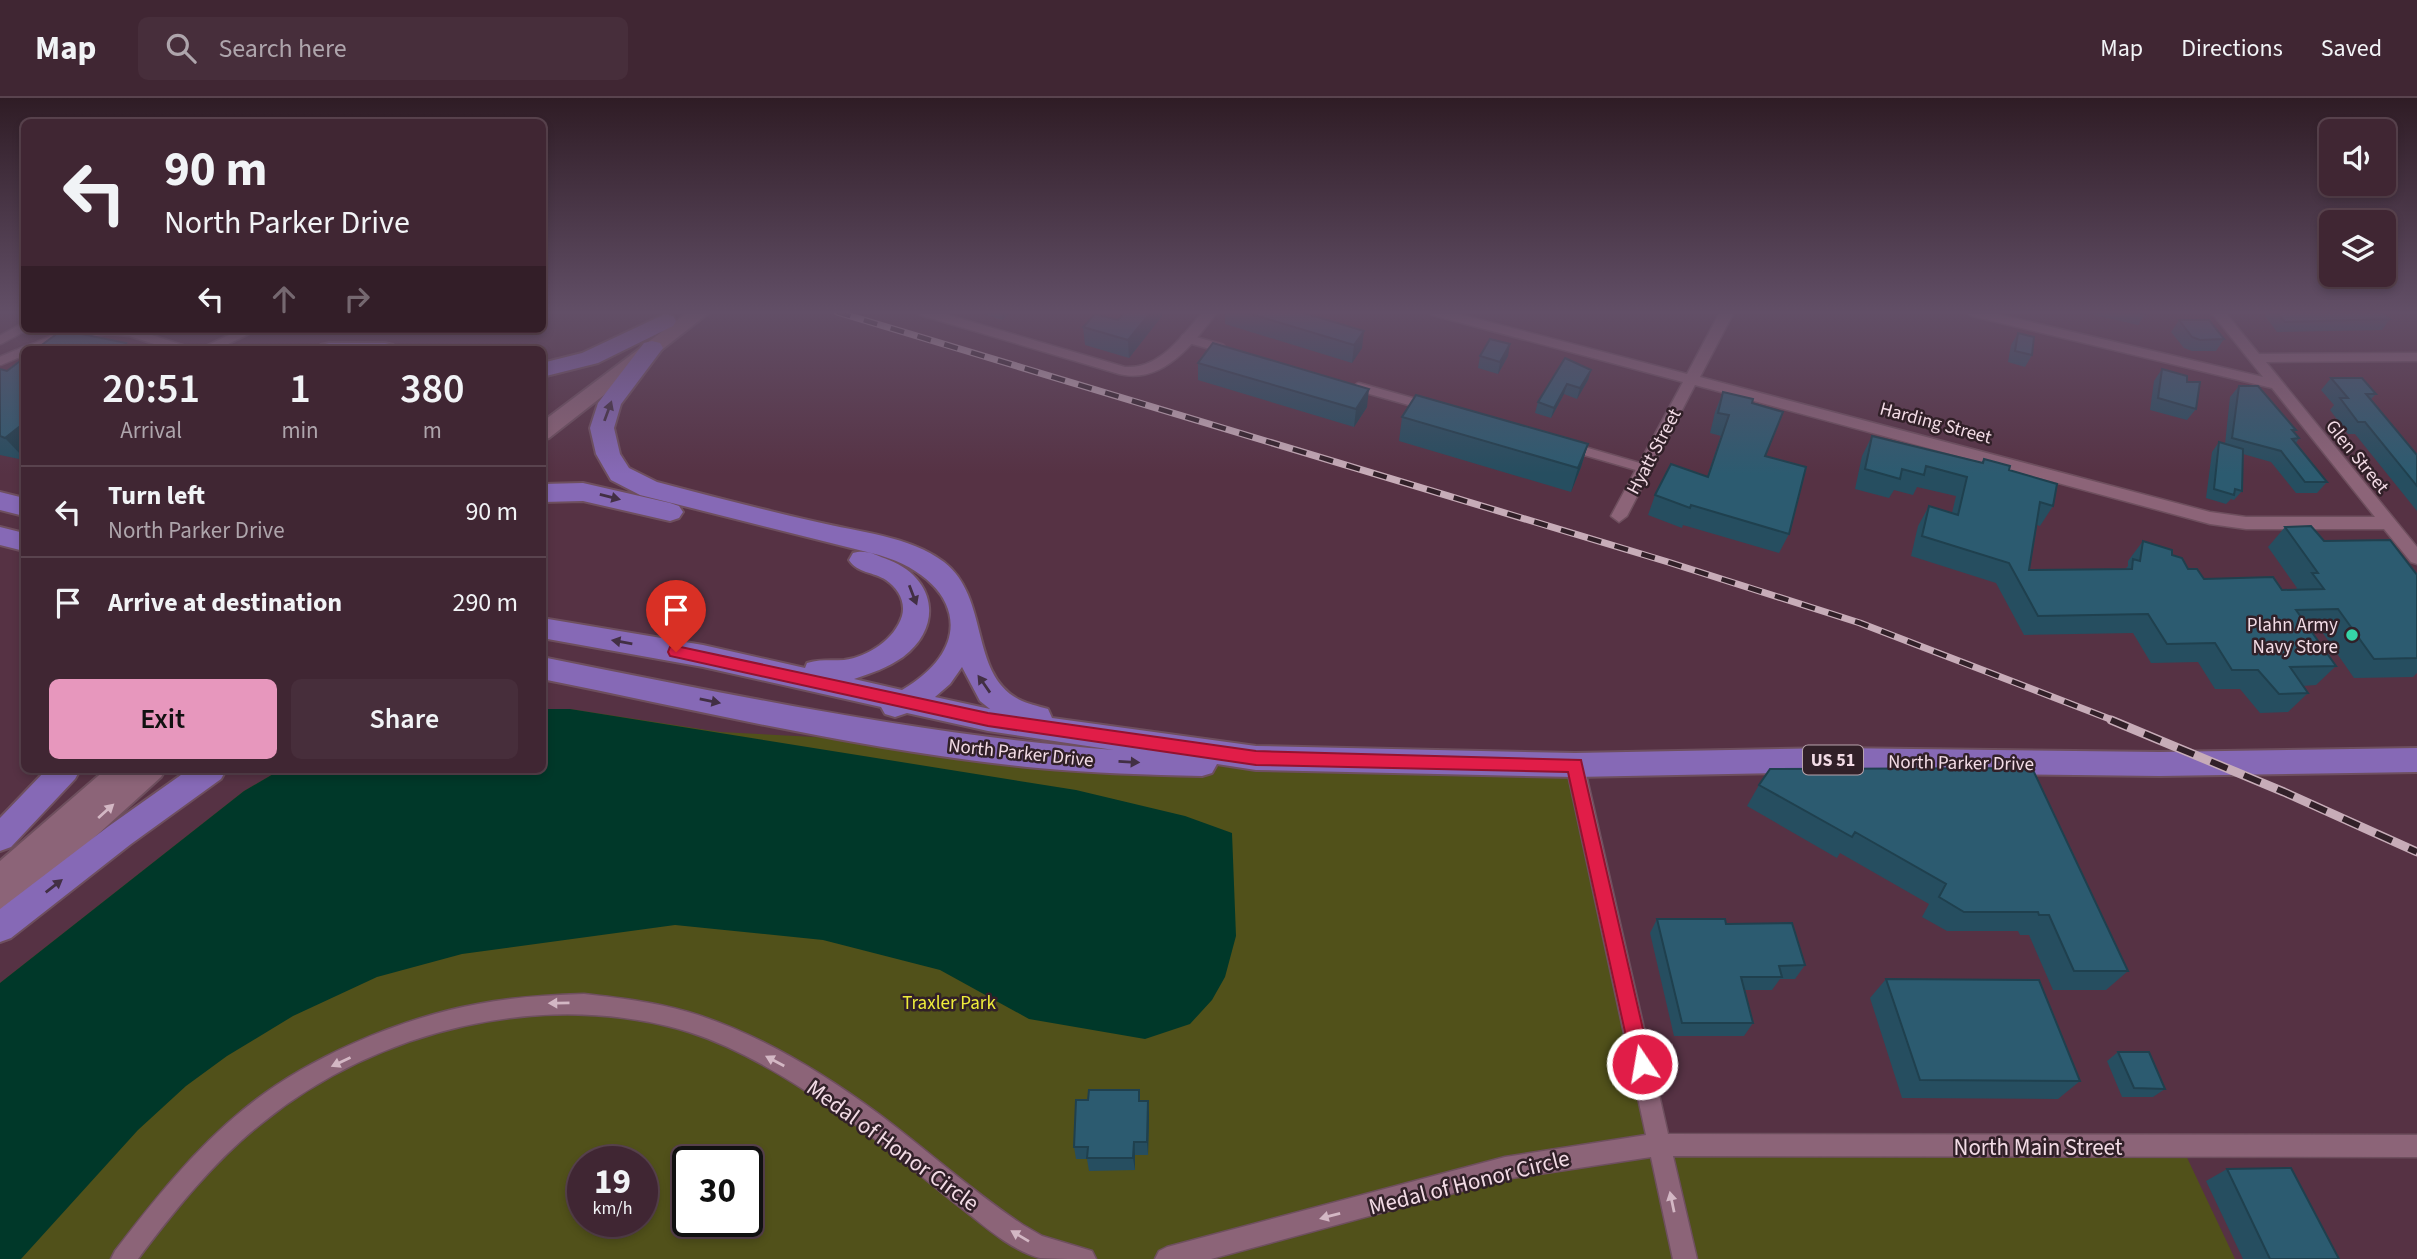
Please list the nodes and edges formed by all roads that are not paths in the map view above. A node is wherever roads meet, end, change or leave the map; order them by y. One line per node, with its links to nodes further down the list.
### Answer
1 (604, 366): 14 (main road)
2 (628, 366): 15 (main road)
3 (638, 366): 29 (main road, one-way to 3)
4 (1108, 366): 5 (street)
5 (1159, 366)
6 (1642, 366): 10 (street, Harding Street)
7 (1698, 366): 10 (street, Hyatt Street)
8 (2199, 366): 11 (street)
9 (2260, 366): 11 (street, Glen Street)
10 (1691, 379): 17 (street, Hyatt Street); 24 (street, Harding Street)
11 (2274, 384): 24 (street, Glen Street)
12 (1355, 386): 13 (lane)
13 (1434, 408)
14 (546, 410)
15 (546, 430)
16 (1565, 446): 17 (lane)
17 (1643, 468): 23 (street, Hyatt Street)
18 (0, 489): 19 (main road)
19 (21, 491)
20 (546, 493): 31 (main road, one-way to 31)
21 (0, 501): 22 (main road)
22 (21, 506)
23 (1619, 516)
24 (2388, 523): 27 (street, Glen Street)
25 (0, 536): 26 (main road)
26 (21, 541)
27 (2411, 543): 28 (street, Glen Street)
28 (2417, 558)
29 (965, 628): 35 (main road); 37 (main road, one-way to 29)
30 (546, 629): 31 (main road, North Parker Drive / US 51, one-way to 30)
31 (703, 656): 35 (main road, North Parker Drive / US 51)
32 (546, 669): 34 (main road, North Parker Drive / US 51)
33 (546, 684): 34 (main road)
34 (643, 688): 36 (main road, North Parker Drive / US 51, one-way to 36)
35 (905, 702): 36 (main road); 37 (main road, North Parker Drive / US 51)
36 (793, 716): 39 (main road, North Parker Drive / US 51, one-way to 39)
37 (1111, 737): 39 (main road, North Parker Drive / US 51)
38 (2417, 760): 40 (main road, North Parker Drive / US 51)
39 (1506, 763): 40 (main road, North Parker Drive / US 51)
40 (1575, 765): 49 (street)
41 (62, 773): 45 (main road)
42 (120, 773): 46 (main road)
43 (149, 773): 47 (main road, one-way to 43)
44 (207, 773): 48 (main road, one-way to 44)
45 (0, 838)
46 (0, 878)
47 (0, 905)
48 (0, 928)
49 (1660, 1146): 50 (street, North Main Street); 53 (street, Medal of Honor Circle, one-way to 53); 54 (street, one-way to 49)
50 (2417, 1146)
51 (123, 1259): 52 (street, Medal of Honor Circle, one-way to 51)
52 (1084, 1259)
53 (1167, 1259)
54 (1685, 1259)

